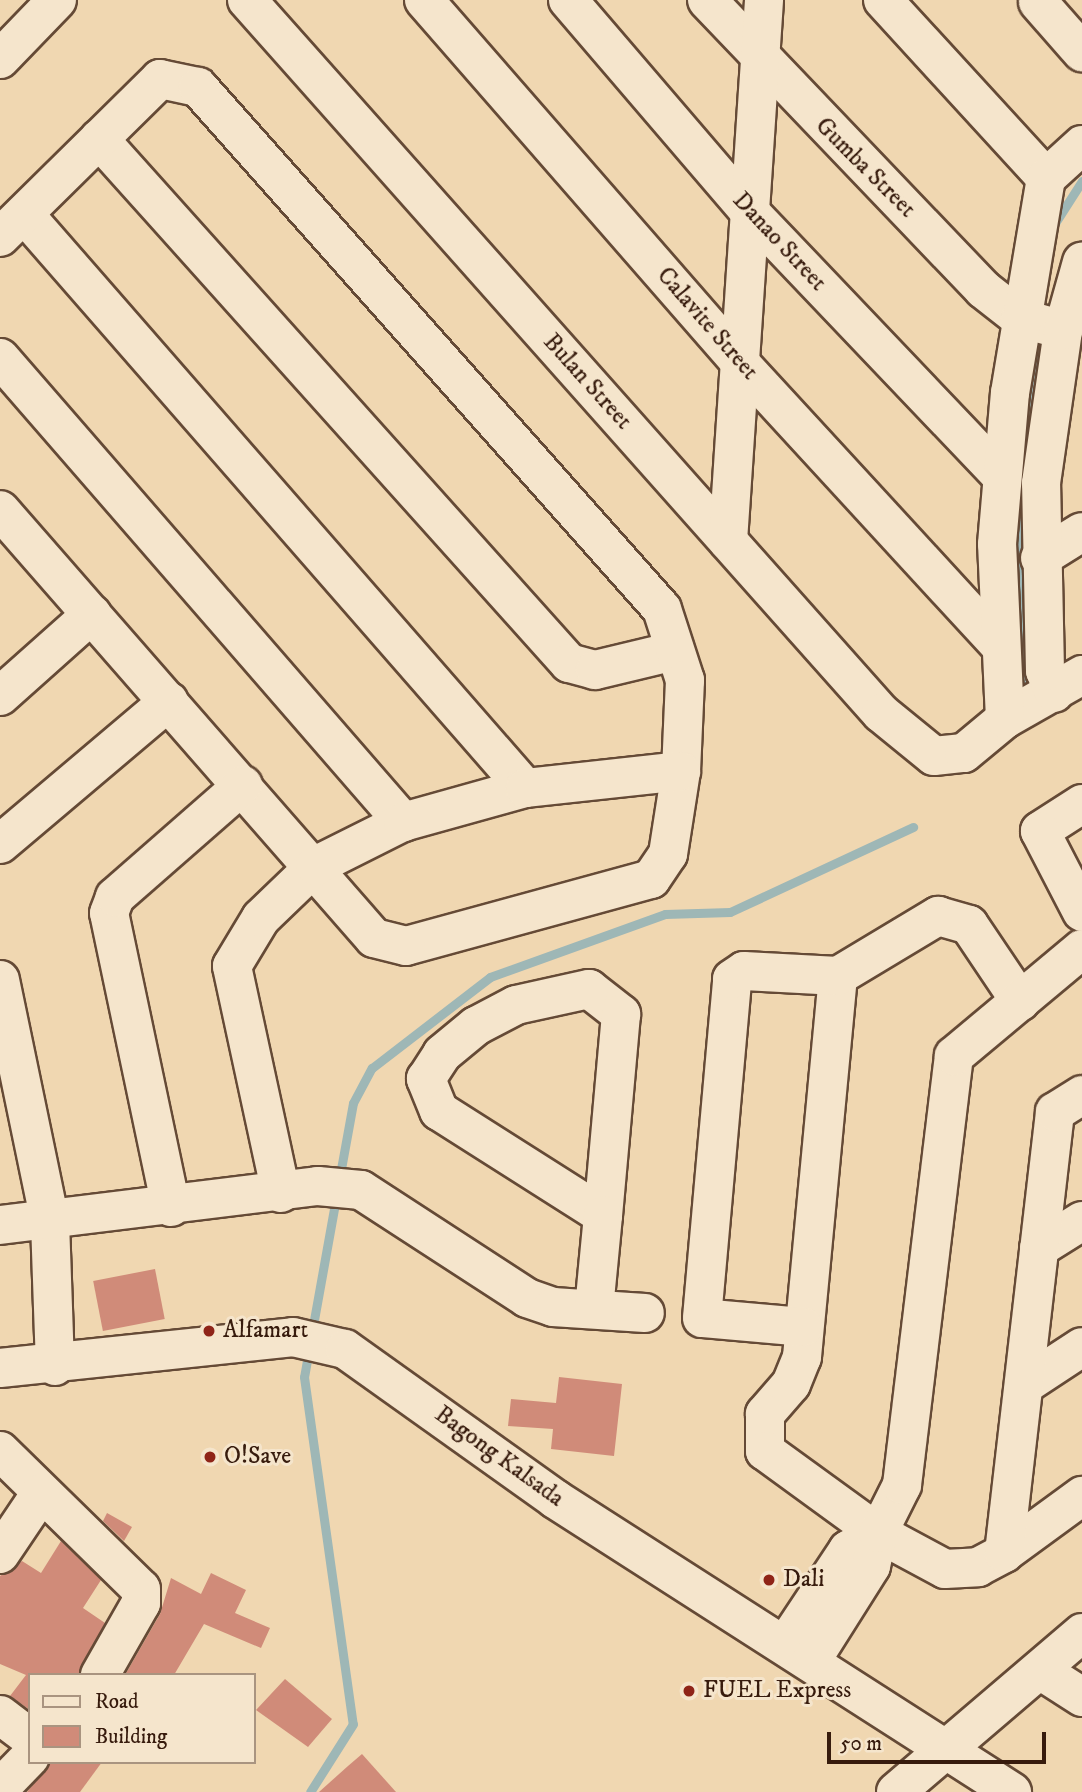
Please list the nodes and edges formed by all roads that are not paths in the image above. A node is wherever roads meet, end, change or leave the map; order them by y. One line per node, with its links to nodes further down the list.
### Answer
1 (57, 0): 10 (street)
2 (247, 0): 25 (street, Bulan Street)
3 (424, 0): 20 (street, Calavite Street)
4 (568, 0): 15 (street, Danao Street)
5 (707, 0): 11 (street, Gumba Street)
6 (764, 0): 11 (street)
7 (883, 0): 14 (street)
8 (1037, 1): 9 (street)
9 (1082, 52)
10 (0, 59)
11 (759, 61): 15 (street); 18 (street, Gumba Street)
12 (99, 139): 16 (street); 29 (street); 29 (street)
13 (1082, 145): 14 (street)
14 (1046, 178): 18 (street)
15 (749, 211): 20 (street); 22 (street, Danao Street)
16 (12, 226): 36 (street)
17 (1082, 262): 18 (street)
18 (1041, 324): 21 (street); 22 (street)
19 (0, 358): 38 (street)
20 (741, 364): 25 (street); 28 (street, Calavite Street)
21 (1068, 405): 26 (street)
22 (1000, 475): 28 (street)
23 (1082, 532): 26 (street)
24 (7, 533): 27 (street)
25 (728, 541): 33 (street, Bulan Street)
26 (1040, 558): 30 (street)
27 (92, 614): 31 (street); 32 (street)
28 (996, 642): 33 (street)
29 (675, 651): 34 (street)
30 (1068, 684): 33 (street)
31 (0, 696)
32 (169, 701): 35 (street); 39 (street)
33 (1005, 719)
34 (681, 771): 36 (street); 40 (street)
35 (243, 785): 40 (street); 48 (street)
36 (525, 788): 38 (street)
37 (1082, 804): 41 (street)
38 (403, 822): 40 (street)
39 (0, 844)
40 (315, 866): 47 (street)
41 (1082, 912)
42 (1082, 949): 45 (street)
43 (838, 975): 45 (street); 56 (street); 56 (street)
44 (0, 980): 51 (street)
45 (1020, 1001): 64 (street)
46 (1082, 1095): 53 (street)
47 (300, 1189): 48 (street); 54 (street)
48 (171, 1207): 51 (street)
49 (603, 1215): 49 (street); 54 (street)
50 (1082, 1222): 53 (street)
51 (50, 1223): 52 (street); 58 (street)
52 (0, 1225)
53 (1040, 1248): 60 (street)
54 (594, 1309): 55 (street)
55 (645, 1313)
56 (803, 1327): 64 (street)
57 (1082, 1346): 60 (street)
58 (67, 1365): 59 (street, Bagong Kalsada); 68 (street, Bagong Kalsada)
59 (0, 1368)
60 (1024, 1385): 65 (street)
61 (0, 1451): 62 (street)
62 (41, 1493): 66 (street); 70 (street)
63 (1082, 1496): 65 (street)
64 (878, 1533): 65 (street); 68 (street)
65 (1004, 1553)
66 (0, 1554)
67 (1082, 1633): 69 (street)
68 (798, 1653): 74 (street, Bagong Kalsada)
69 (1040, 1670): 71 (street); 74 (street)
70 (101, 1673)
71 (1082, 1697)
72 (0, 1715): 73 (street)
73 (28, 1736)
74 (948, 1751): 77 (street); 78 (street, Bagong Kalsada)
75 (28, 1759): 76 (street)
76 (0, 1788)
77 (895, 1792)
78 (1012, 1792)

